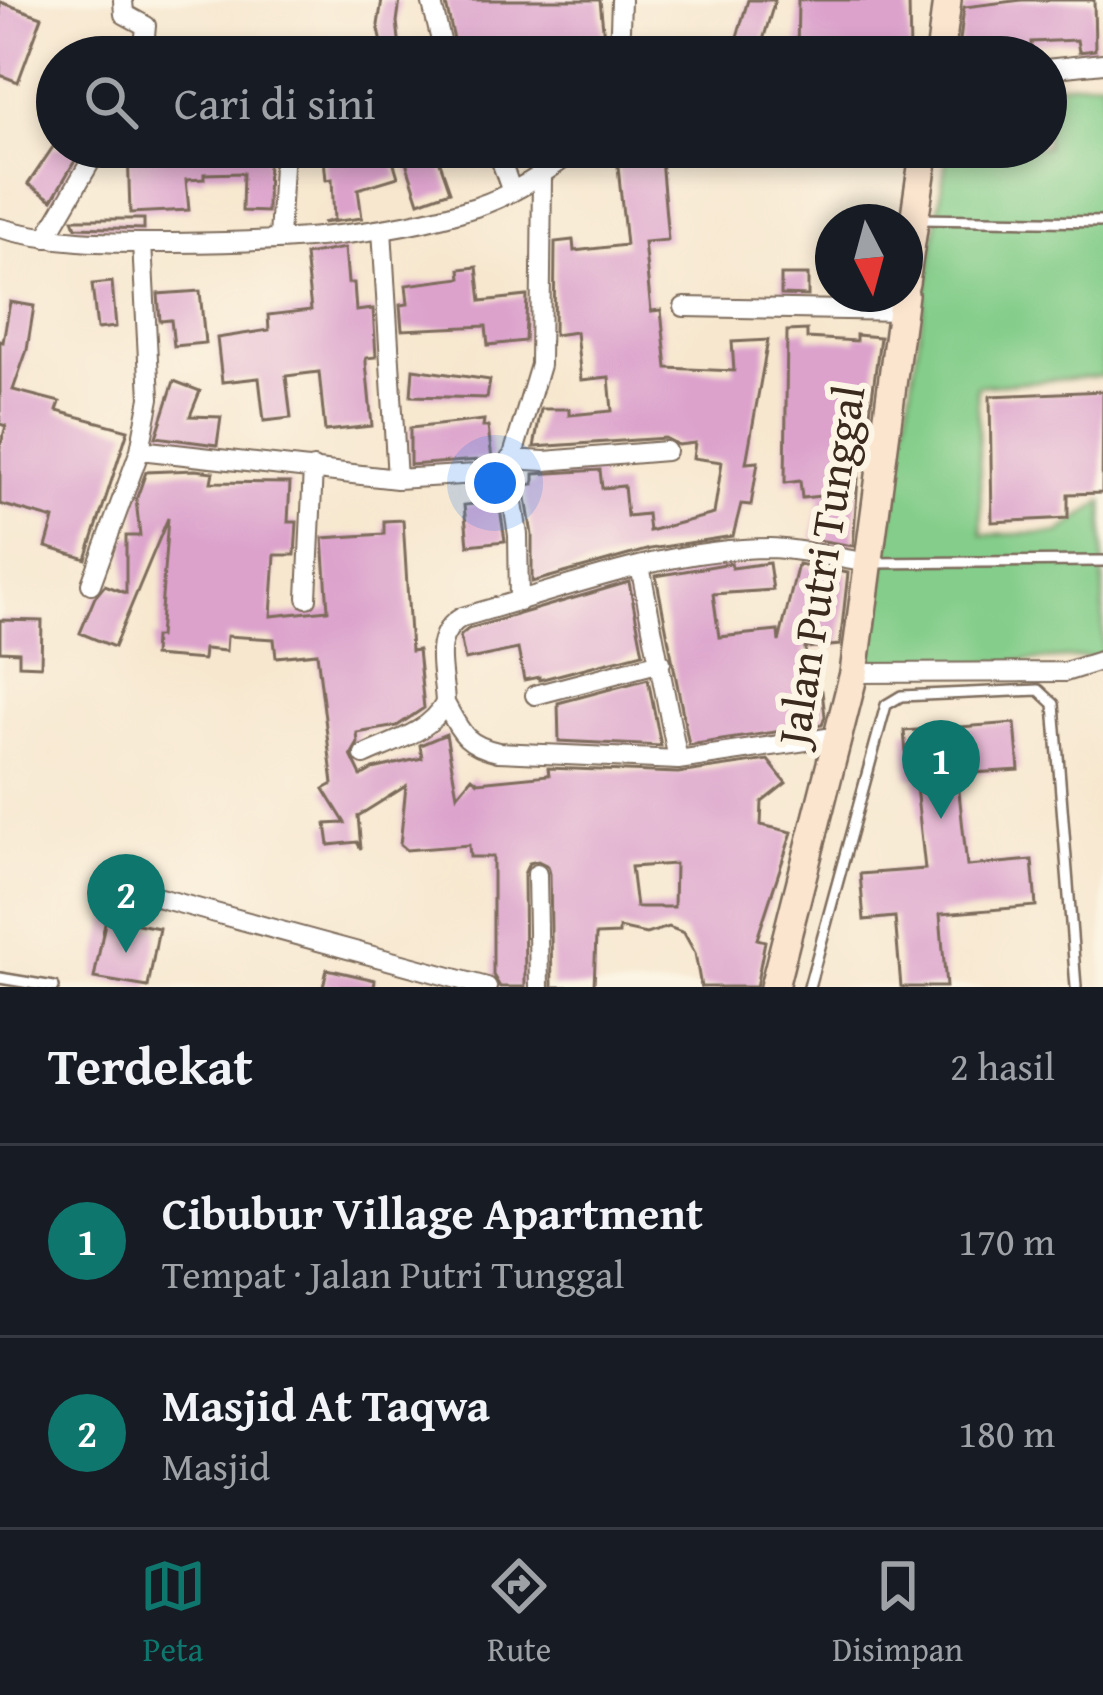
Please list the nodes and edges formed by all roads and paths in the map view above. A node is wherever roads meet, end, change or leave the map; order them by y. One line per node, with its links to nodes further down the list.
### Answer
1 (123, 0): 5 (street)
2 (431, 0): 6 (street)
3 (621, 0): 7 (street)
4 (946, 0): 8 (street)
5 (145, 36)
6 (440, 36)
7 (620, 36)
8 (942, 36)
9 (1103, 63): 10 (street)
10 (1067, 67)
11 (87, 168): 23 (street)
12 (283, 168): 24 (street)
13 (503, 168): 17 (street)
14 (552, 168): 16 (street)
15 (922, 168): 18 (street, Jalan Putri Tunggal)
16 (542, 176): 17 (street); 31 (street)
17 (512, 192): 22 (street)
18 (916, 204)
19 (923, 219): 20 (lane)
20 (1103, 222)
21 (0, 228): 23 (street)
22 (382, 229): 24 (street); 33 (street)
23 (46, 238): 25 (street)
24 (279, 239): 25 (street)
25 (142, 243): 29 (street)
26 (815, 300): 27 (street)
27 (684, 307)
28 (902, 312): 35 (street, Jalan Putri Tunggal)
29 (140, 450): 32 (street); 37 (street)
30 (666, 451): 31 (street)
31 (509, 466): 33 (street); 39 (street)
32 (313, 468): 33 (street); 38 (street)
33 (397, 478)
34 (1103, 561): 35 (lane)
35 (872, 563): 36 (street); 42 (street, Jalan Putri Tunggal)
36 (640, 566): 39 (street); 41 (street)
37 (91, 584)
38 (307, 598)
39 (519, 602): 44 (street)
40 (1103, 660): 42 (street)
41 (661, 662): 43 (street); 47 (street)
42 (854, 673): 45 (street, Jalan Putri Tunggal)
43 (535, 695)
44 (445, 703): 46 (street); 47 (street)
45 (840, 736): 47 (street); 48 (street, Jalan Putri Tunggal)
46 (364, 755)
47 (678, 760)
48 (811, 836): 49 (lane); 53 (street, Jalan Putri Tunggal)
49 (848, 838): 52 (lane); 59 (lane)
50 (537, 874): 57 (street)
51 (160, 898): 56 (street)
52 (813, 972): 53 (lane); 58 (lane)
53 (776, 976)
54 (0, 978): 55 (lane)
55 (54, 987)
56 (487, 987)
57 (539, 987)
58 (809, 987)
59 (1076, 987)

